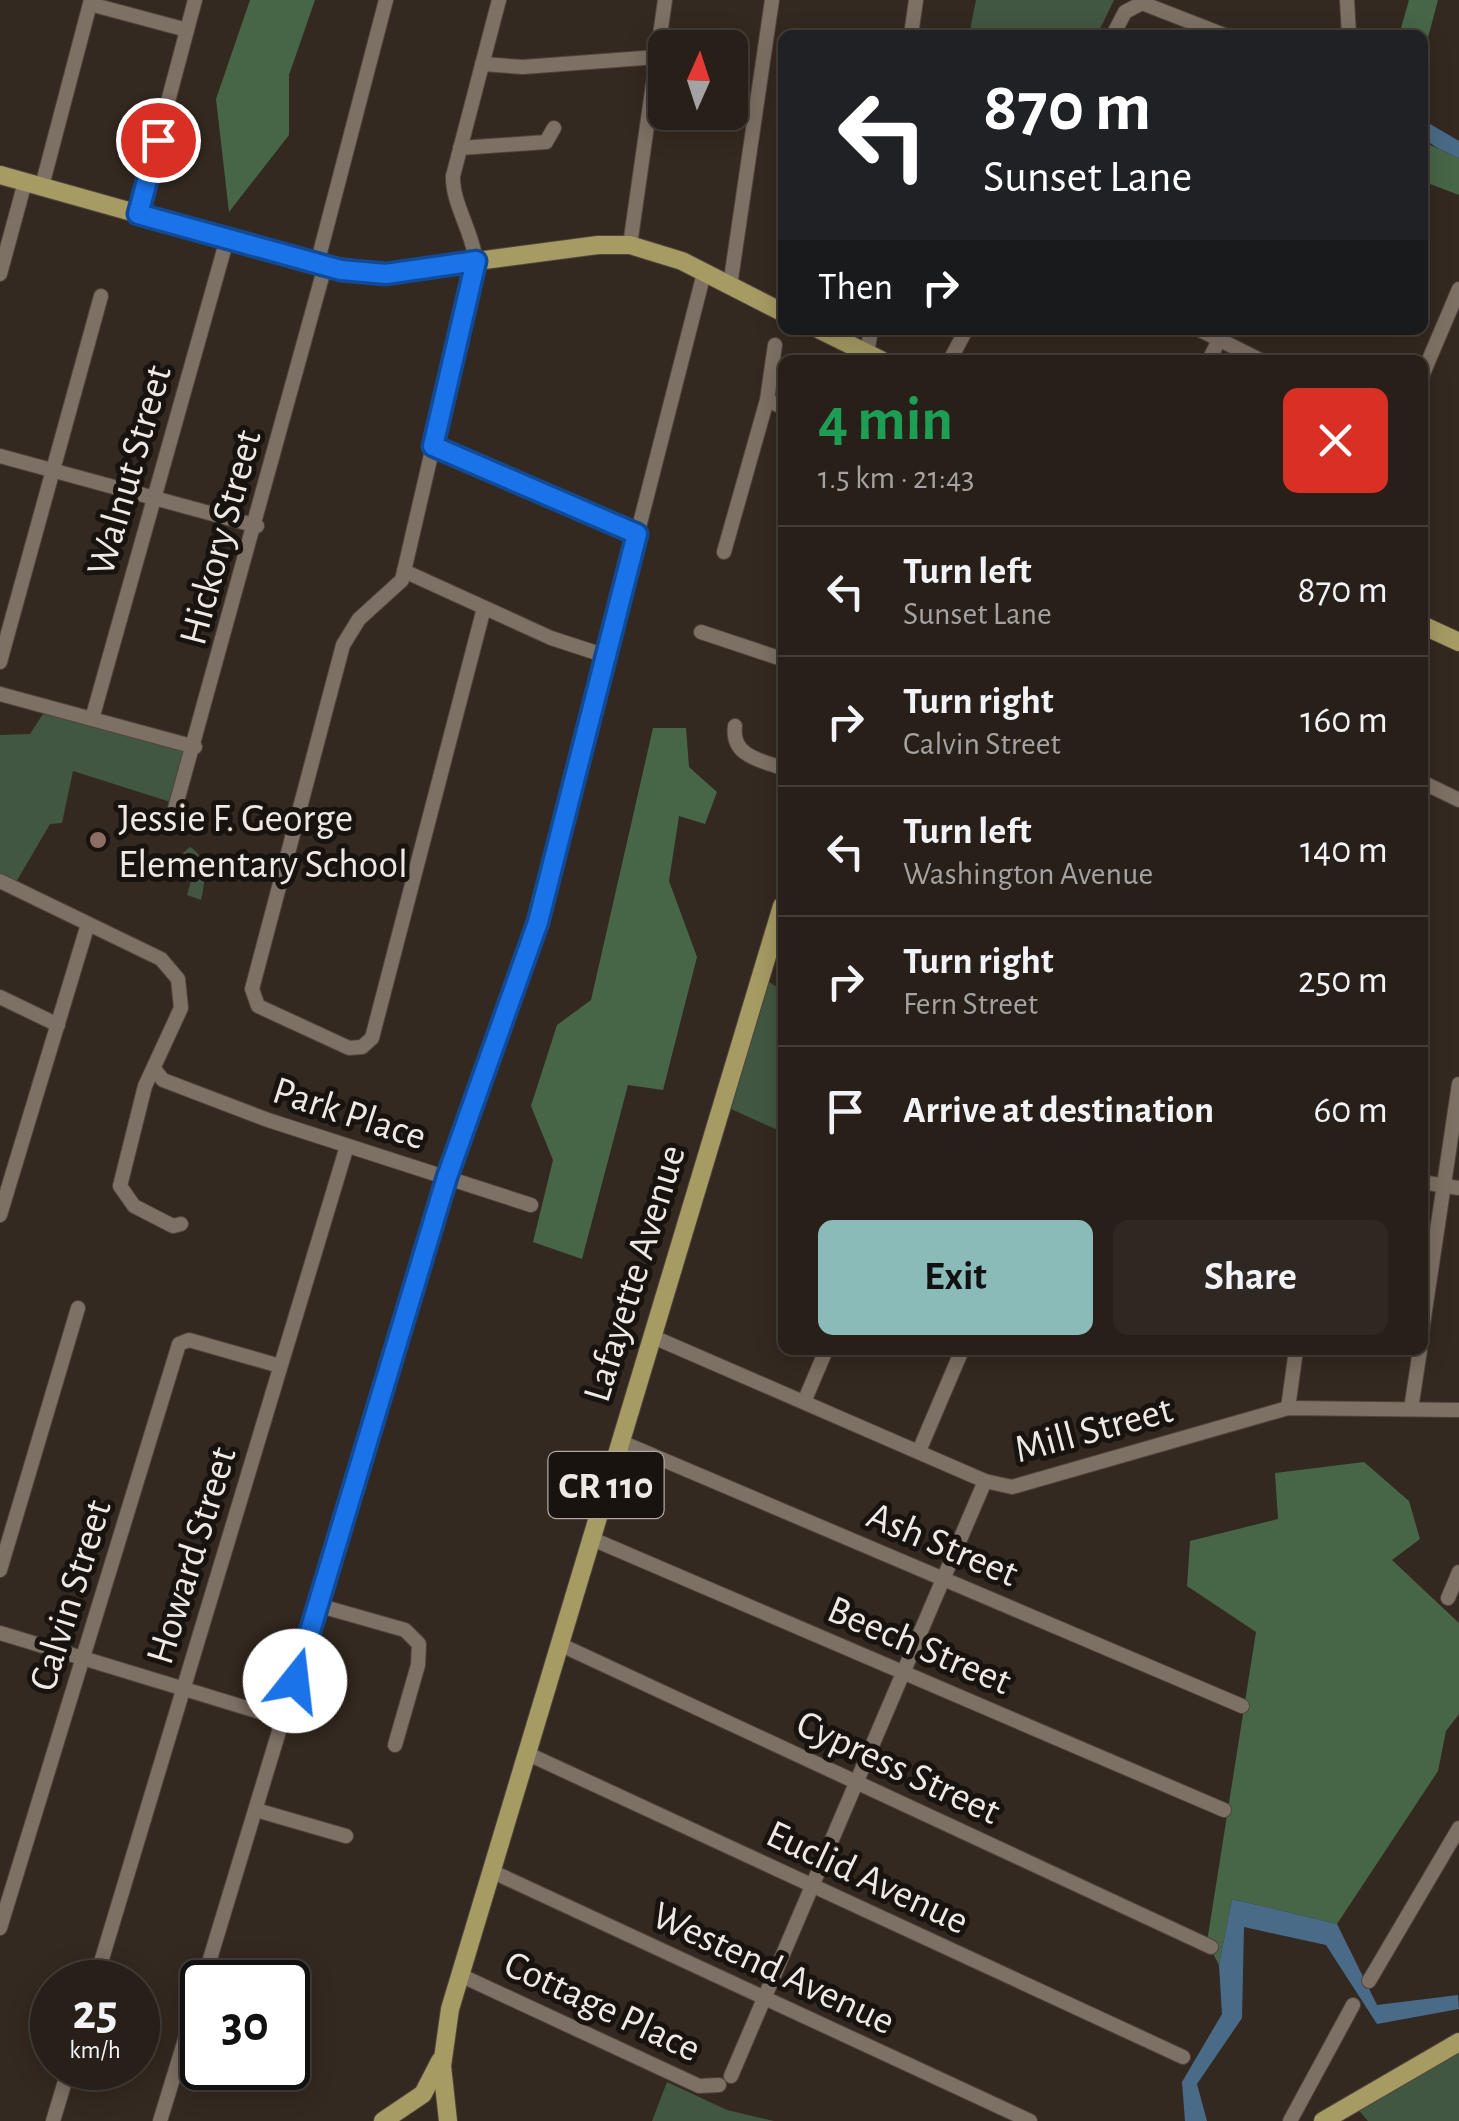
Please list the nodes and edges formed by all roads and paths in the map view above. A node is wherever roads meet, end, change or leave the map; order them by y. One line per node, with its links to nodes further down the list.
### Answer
1 (195, 0): 9 (street)
2 (386, 0): 26 (street, Hickory Street)
3 (498, 0): 16 (street)
4 (665, 0): 10 (street)
5 (772, 0): 29 (street)
6 (916, 0): 11 (street)
7 (1348, 0): 14 (street)
8 (91, 2): 9 (street); 21 (street)
9 (187, 30): 22 (street)
10 (661, 30)
11 (912, 30)
12 (1116, 30): 13 (street)
13 (1211, 30)
14 (1349, 30)
15 (648, 58): 16 (street)
16 (482, 64): 19 (street)
17 (648, 120): 24 (street)
18 (554, 128): 19 (street)
19 (460, 148): 25 (street)
20 (0, 174): 21 (main road)
21 (34, 184): 22 (main road); 28 (street)
22 (138, 214): 23 (main road)
23 (227, 239): 26 (main road); 44 (street, Walnut Street)
24 (630, 245): 25 (main road); 27 (main road)
25 (476, 261): 26 (main road); 41 (street)
26 (321, 265): 45 (street, Hickory Street)
27 (704, 272): 29 (main road); 46 (street)
28 (0, 274)
29 (730, 286): 32 (main road)
30 (1459, 288): 38 (street)
31 (102, 296): 43 (street)
32 (778, 310)
33 (830, 335): 36 (main road)
34 (1222, 335): 37 (street)
35 (775, 345): 39 (street)
36 (870, 355)
37 (1252, 355)
38 (1428, 362)
39 (767, 400): 40 (street); 47 (street)
40 (778, 405)
41 (433, 446): 46 (street); 48 (street)
42 (0, 456): 43 (street)
43 (54, 471): 44 (street); 55 (street)
44 (154, 498): 45 (street); 57 (street, Walnut Street)
45 (256, 526): 59 (street, Hickory Street)
46 (637, 534): 53 (street)
47 (724, 552)
48 (404, 571): 49 (street); 49 (street)
49 (484, 608): 53 (street)
50 (1428, 628): 52 (main road)
51 (701, 632): 54 (street)
52 (1459, 642)
53 (606, 656): 72 (street)
54 (778, 658)
55 (0, 662)
56 (0, 694): 57 (street)
57 (92, 719): 59 (street)
58 (735, 726): 60 (street)
59 (195, 747): 63 (street, Hickory Street)
60 (778, 766)
61 (1428, 785): 62 (street)
62 (1459, 800)
63 (171, 823)
64 (0, 881): 65 (street)
65 (88, 924): 68 (street); 69 (street)
66 (778, 931): 79 (main road, Lafayette Avenue / CR 110)
67 (0, 998): 68 (street)
68 (58, 1025): 75 (street)
69 (155, 1070): 71 (street, Park Place); 76 (street)
70 (1458, 1093): 73 (street)
71 (347, 1146): 72 (street, Park Place); 84 (street, Howard Street)
72 (447, 1177): 74 (street, Park Place); 97 (street)
73 (1451, 1187): 77 (street)
74 (531, 1205)
75 (0, 1215)
76 (180, 1224)
77 (1428, 1301)
78 (78, 1308): 93 (street)
79 (651, 1336): 85 (street, Mill Street); 89 (main road, Lafayette Avenue / CR 110)
80 (824, 1355): 85 (street)
81 (960, 1355): 90 (street)
82 (1295, 1355): 86 (street)
83 (1419, 1355): 87 (street)
84 (280, 1366): 100 (street, Calvin Street); 102 (street, Howard Street)
85 (804, 1402): 90 (street, Mill Street)
86 (1288, 1408): 87 (street, Mill Street); 91 (street, Mill Street)
87 (1411, 1409): 88 (street, Mill Street)
88 (1459, 1410)
89 (619, 1441): 92 (main road, Lafayette Avenue / CR 110); 95 (street, Ash Street)
90 (919, 1450): 91 (street, Mill Street)
91 (985, 1481): 95 (street)
92 (590, 1538): 99 (main road, Lafayette Avenue / CR 110); 101 (street, Beech Street)
93 (0, 1570)
94 (1459, 1572): 96 (street)
95 (944, 1579): 101 (street); 103 (street, Ash Street)
96 (1448, 1598)
97 (318, 1604): 104 (street); 105 (street)
98 (0, 1633): 100 (street)
99 (559, 1644): 106 (main road, Lafayette Avenue / CR 110); 107 (street, Cypress Street)
100 (83, 1658): 102 (street); 114 (street, Calvin Street)
101 (904, 1673): 107 (street); 109 (street, Beech Street)
102 (184, 1689): 104 (street); 116 (street, Howard Street)
103 (1242, 1706)
104 (283, 1719): 108 (street)
105 (395, 1746)
106 (526, 1753): 112 (main road, Lafayette Avenue / CR 110); 113 (street, Euclid Avenue)
107 (857, 1782): 113 (street); 115 (street, Cypress Street)
108 (256, 1810): 111 (street); 117 (street)
109 (1224, 1810)
110 (1459, 1828): 119 (street)
111 (346, 1836)
112 (491, 1871): 118 (main road, Lafayette Avenue / CR 110); 120 (street, Westend Avenue)
113 (813, 1886): 120 (street); 123 (street, Euclid Avenue)
114 (0, 1928)
115 (1211, 1947)
116 (102, 1960)
117 (213, 1960)
118 (460, 1974): 120 (street, Cottage Place); 124 (main road, Lafayette Avenue / CR 110)
119 (1369, 1982)
120 (765, 1998): 131 (street, Westend Avenue)
121 (1353, 2005): 132 (street)
122 (1459, 2042): 133 (main road)
123 (1183, 2057)
124 (442, 2061): 127 (main road, CR 110); 130 (main road)
125 (180, 2062): 129 (street)
126 (62, 2090): 128 (street)
127 (389, 2120)
128 (52, 2121)
129 (160, 2121)
130 (448, 2121)
131 (1030, 2121)
132 (1290, 2121)
133 (1323, 2121)

